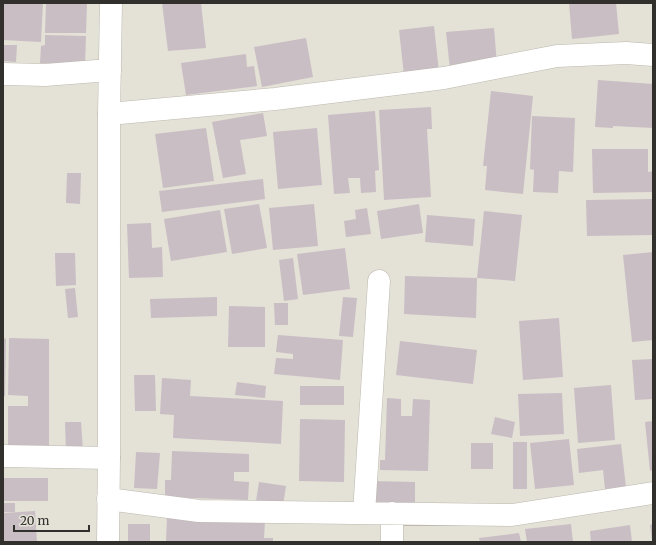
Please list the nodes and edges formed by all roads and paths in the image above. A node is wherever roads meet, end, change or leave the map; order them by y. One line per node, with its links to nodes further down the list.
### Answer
1 (111, 3): 3 (street)
2 (653, 55): 5 (street)
3 (110, 70): 4 (street); 5 (street)
4 (3, 74)
5 (109, 114): 8 (street)
6 (379, 281): 11 (street)
7 (3, 456): 8 (street)
8 (109, 458): 10 (street)
9 (653, 492): 12 (street)
10 (108, 499): 11 (street); 13 (street)
11 (364, 513): 12 (street)
12 (392, 513): 14 (street)
13 (108, 542)
14 (392, 542)

